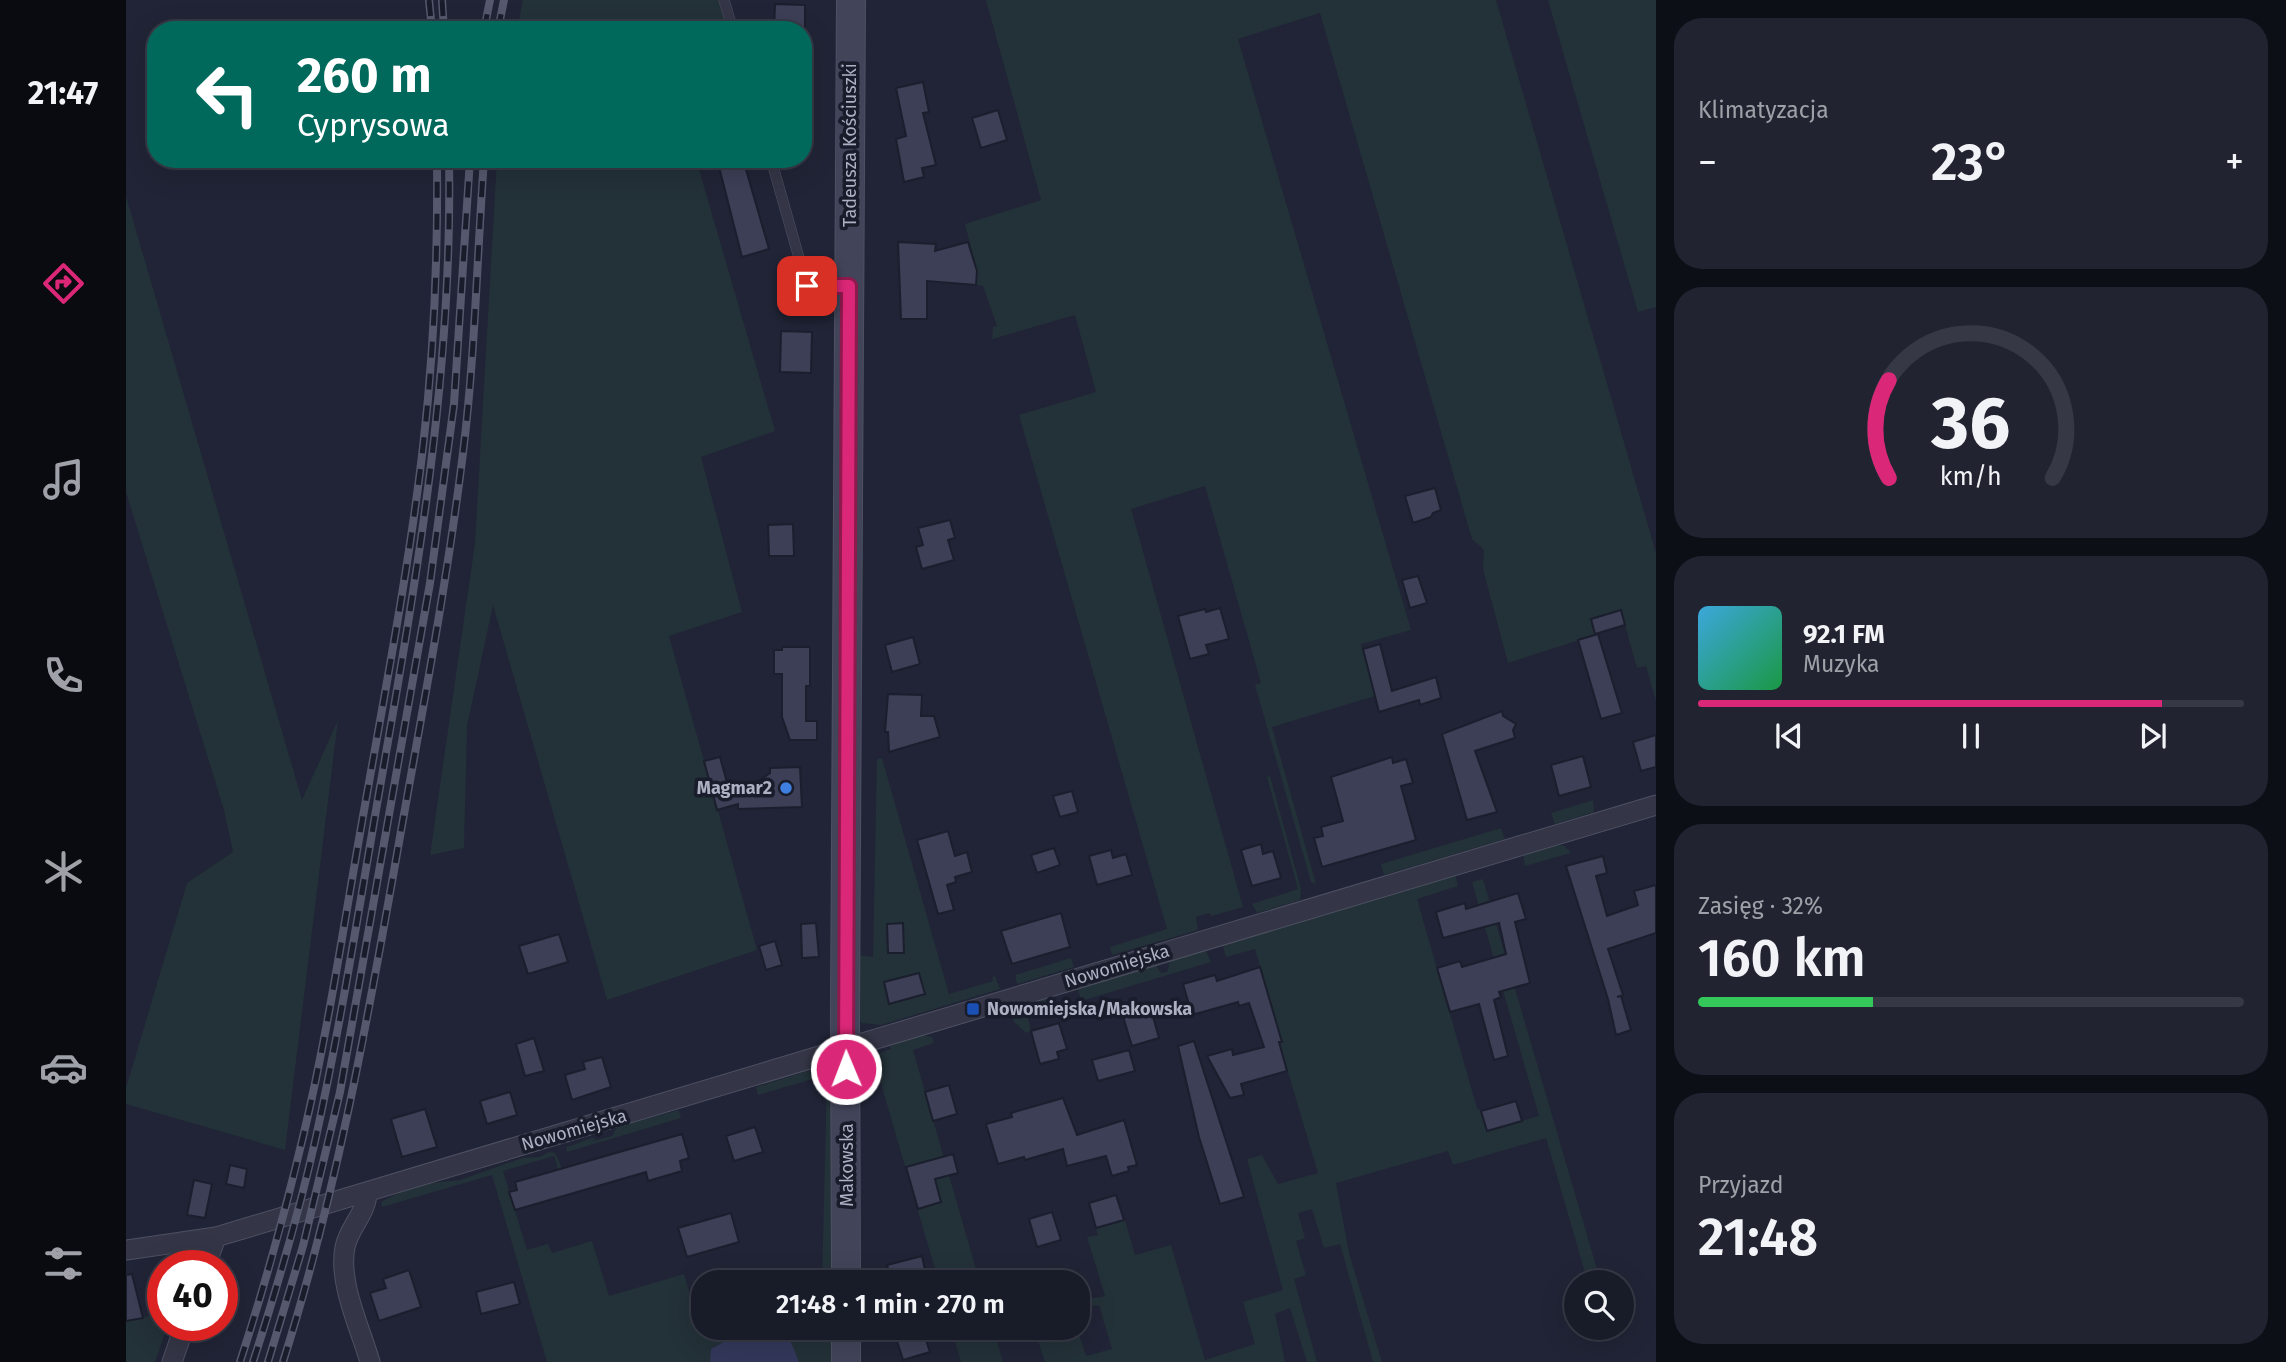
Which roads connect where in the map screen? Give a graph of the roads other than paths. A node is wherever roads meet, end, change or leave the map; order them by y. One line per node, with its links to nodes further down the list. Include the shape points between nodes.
1 (724, 0): 3 (lane)
2 (851, 0): 5 (street, Tadeusza Kościuszki)
3 (730, 21)
4 (774, 168): 5 (lane, via 807,286)
5 (849, 286): 7 (street, Tadeusza Kościuszki)
6 (1656, 804): 7 (street, Nowomiejska)
7 (846, 1047): 8 (street, Nowomiejska); 12 (street, Makowska)
8 (367, 1192): 9 (street, Nowomiejska); 16 (street, via 348,1237 343,1269)
9 (216, 1237): 10 (street, Nowomiejska); 11 (street)
10 (126, 1250)
11 (211, 1250)
12 (846, 1270)
13 (846, 1340): 17 (street)
14 (179, 1341): 15 (street)
15 (172, 1362)
16 (370, 1362)
17 (846, 1362)

